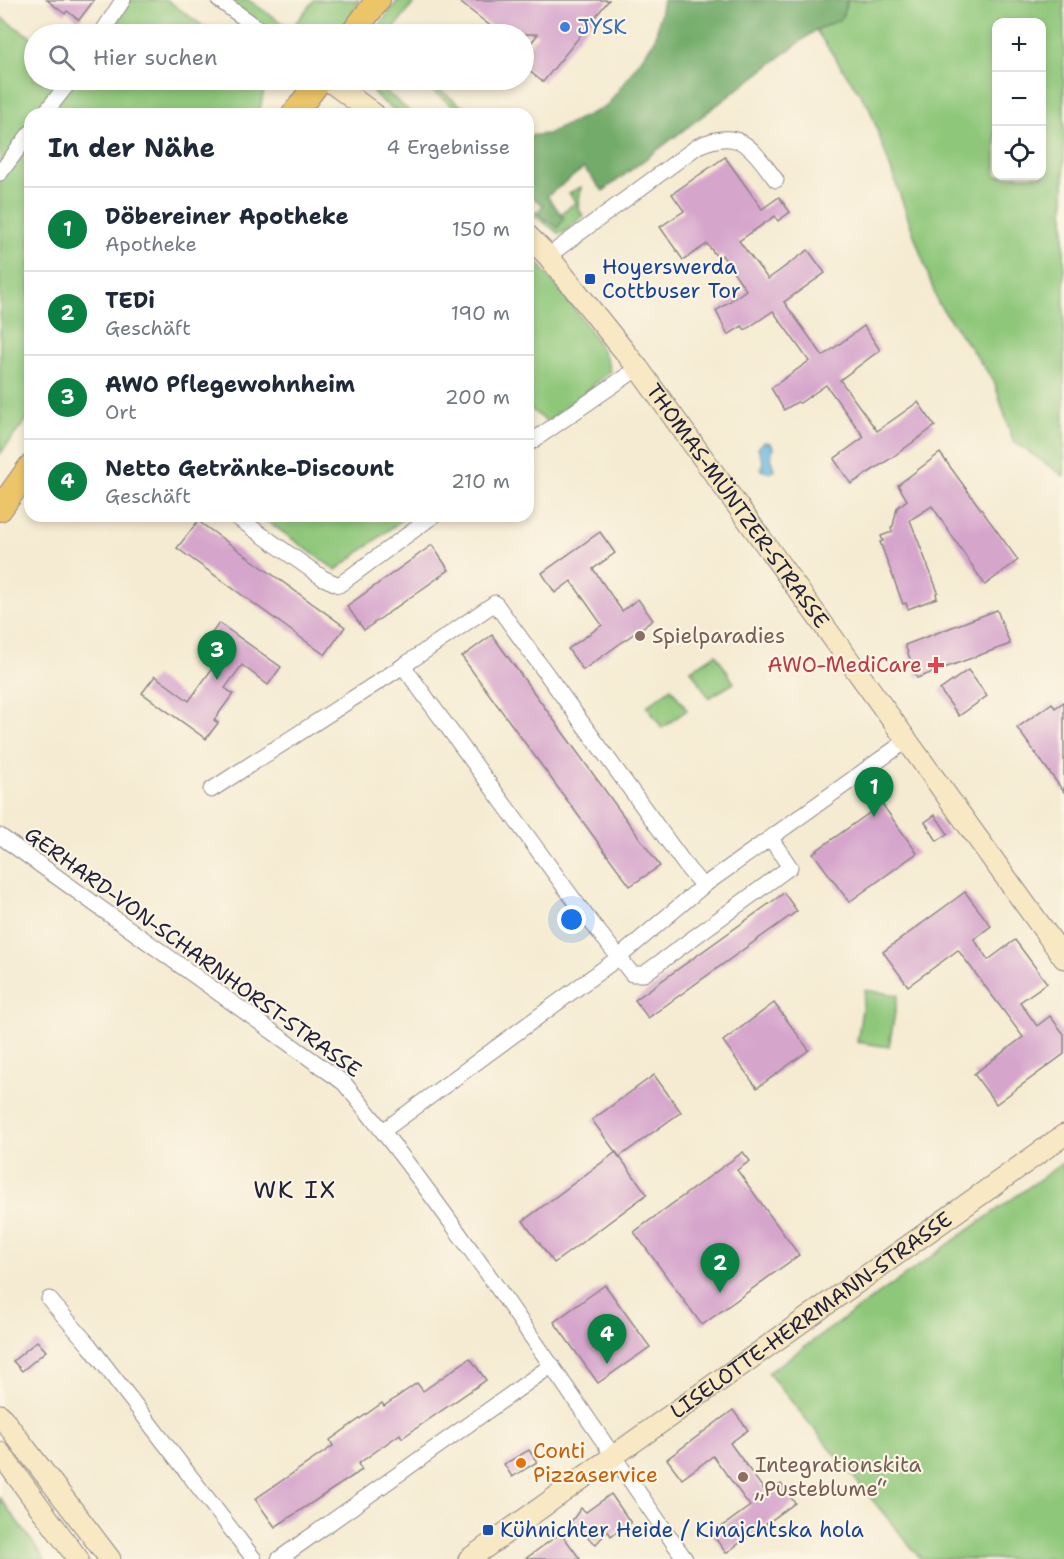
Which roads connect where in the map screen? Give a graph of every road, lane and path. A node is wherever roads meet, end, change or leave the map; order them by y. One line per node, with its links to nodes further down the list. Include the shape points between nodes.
1 (123, 0): 4 (street)
2 (219, 0): 5 (street)
3 (378, 0): 6 (main road)
4 (107, 24)
5 (252, 24)
6 (360, 24)
7 (62, 90): 10 (street)
8 (312, 90): 11 (main road)
9 (342, 90): 12 (street)
10 (49, 108)
11 (299, 108)
12 (366, 108)
13 (24, 141): 14 (street)
14 (0, 173)
15 (776, 180): 17 (street, via 744,141 710,141)
16 (534, 242): 17 (street, THOMAS-MÜNTZER-STRASSE)
17 (548, 256): 18 (street, THOMAS-MÜNTZER-STRASSE)
18 (638, 368): 19 (street); 25 (street, THOMAS-MÜNTZER-STRASSE)
19 (534, 437)
20 (24, 475): 21 (main road)
21 (0, 509)
22 (244, 522): 23 (street, via 339,585)
23 (424, 522)
24 (403, 666): 26 (street); 29 (street, via 495,603); 30 (street)
25 (906, 741): 28 (street); 31 (street, THOMAS-MÜNTZER-STRASSE)
26 (211, 790)
27 (0, 836): 32 (street, GERHARD-VON-SCHARNHORST-STRASSE, via 344,1083)
28 (771, 839): 29 (street); 30 (street, via 790,867 644,974 632,974)
29 (703, 886): 30 (street)
30 (618, 958): 32 (street)
31 (1064, 958)
32 (383, 1131): 35 (street, GERHARD-VON-SCHARNHORST-STRASSE)
33 (1064, 1136): 38 (street, LISELOTTE-HERRMANN-STRASSE)
34 (49, 1299): 41 (street)
35 (552, 1365): 38 (street, GERHARD-VON-SCHARNHORST-STRASSE); 42 (street)
36 (0, 1415): 40 (street)
37 (0, 1454): 39 (street)
38 (612, 1456): 43 (street, LISELOTTE-HERRMANN-STRASSE); 44 (street, GERHARD-VON-SCHARNHORST-STRASSE)
39 (78, 1559)
40 (110, 1559)
41 (254, 1559)
42 (279, 1559)
43 (469, 1559)
44 (685, 1559)

